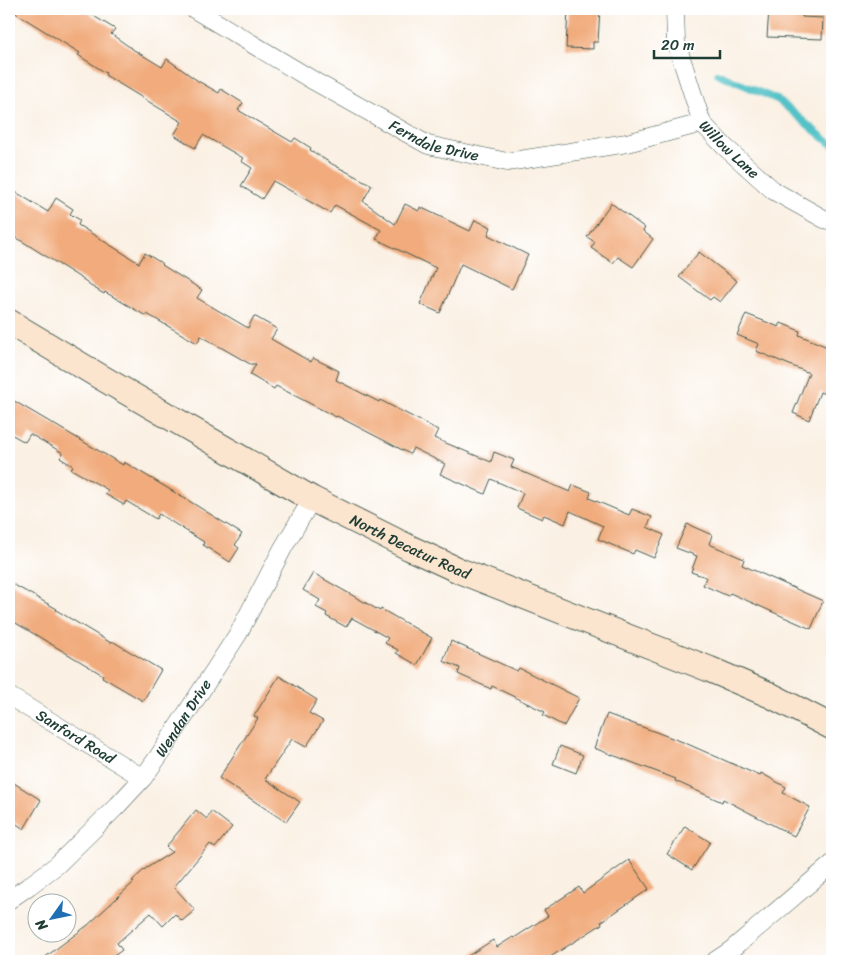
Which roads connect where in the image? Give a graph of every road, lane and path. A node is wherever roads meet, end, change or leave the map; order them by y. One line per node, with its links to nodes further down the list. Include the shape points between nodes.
1 (194, 9): 3 (street, Ferndale Drive, via 428,145 508,162 627,143)
2 (675, 9): 3 (street, Willow Lane, via 676,42)
3 (702, 123): 4 (street, Willow Lane, via 774,191)
4 (832, 221)
5 (9, 322): 6 (main road, North Decatur Road)
6 (312, 499): 8 (main road, North Decatur Road, via 460,571 770,695); 9 (street, Wendan Drive, via 238,634)
7 (9, 696): 9 (street, Sanford Road)
8 (832, 727)
9 (143, 778): 11 (street, Wendan Drive, via 56,865)
10 (832, 864): 12 (street, via 730,952)
11 (9, 900)
12 (715, 961)

